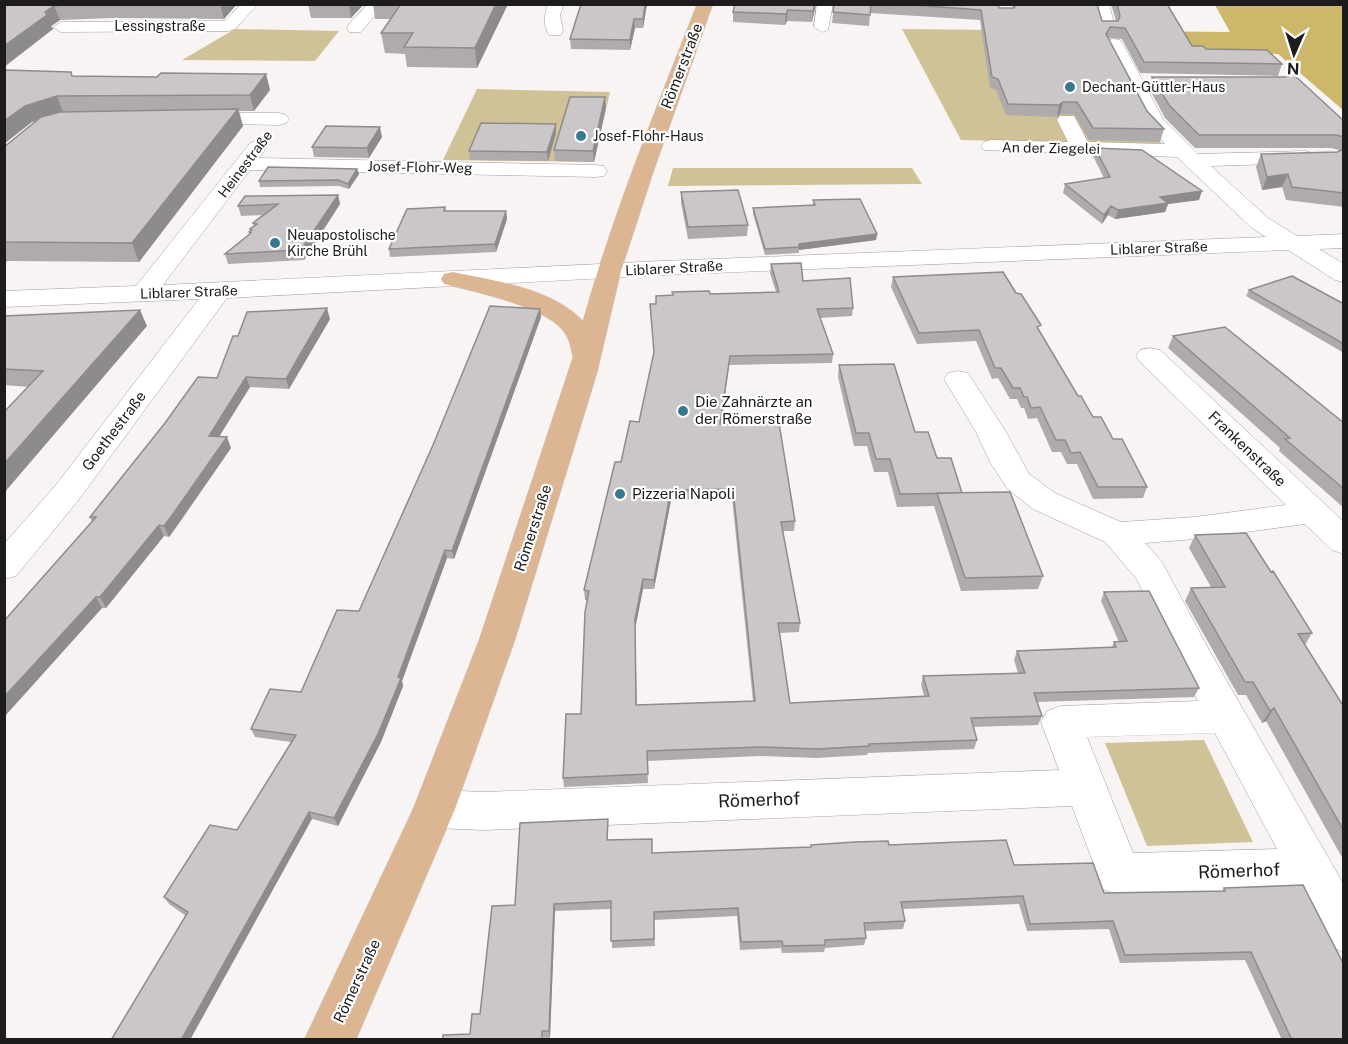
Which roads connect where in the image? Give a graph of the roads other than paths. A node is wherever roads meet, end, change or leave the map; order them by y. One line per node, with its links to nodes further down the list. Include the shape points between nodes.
1 (250, 4): 7 (street, Lessingstraße, via 229,26)
2 (377, 4): 8 (street)
3 (556, 4): 10 (street, via 552,15)
4 (705, 4): 25 (main road, Römerstraße)
5 (825, 4): 9 (street)
6 (1101, 4): 11 (street)
7 (61, 27)
8 (354, 27)
9 (822, 27)
10 (555, 32)
11 (1133, 80): 12 (street); 17 (street, via 1155,122)
12 (1156, 80)
13 (173, 119): 19 (street, Heinestraße, via 279,119)
14 (1067, 120): 16 (street)
15 (991, 146): 16 (street, An der Ziegelei)
16 (1081, 148): 17 (street, An der Ziegelei)
17 (1188, 155): 18 (street, An der Ziegelei); 24 (street, via 1260,223)
18 (1320, 157)
19 (244, 164): 20 (street, Josef-Flohr-Weg); 21 (street, Heinestraße)
20 (596, 171)
21 (221, 196): 22 (street); 29 (street, Heinestraße)
22 (244, 196)
23 (1344, 241): 24 (street, Liblarer Straße)
24 (1288, 242): 25 (street, Liblarer Straße); 26 (street)
25 (609, 271): 27 (street, Liblarer Straße); 32 (main road, Römerstraße)
26 (1344, 275)
27 (453, 279): 28 (street, Liblarer Straße); 32 (main road, via 548,308 577,330)
28 (219, 291): 29 (street, Liblarer Straße); 37 (street, Goethestraße, via 66,494)
29 (144, 293): 30 (street, Liblarer Straße)
30 (4, 299)
31 (1150, 356): 34 (street, Frankenstraße)
32 (587, 357): 40 (main road, Römerstraße, via 497,640)
33 (958, 379): 35 (street, Römerhof, via 1018,481 1044,501)
34 (1312, 512): 35 (street, Römerhof); 36 (street, Frankenstraße)
35 (1117, 534): 38 (street, Römerhof, via 1150,571)
36 (1344, 542)
37 (4, 567)
38 (1227, 716): 39 (street, Römerhof, via 1061,722); 41 (street, Römerhof)
39 (1084, 787): 40 (street, Römerhof, via 485,811); 41 (street, Römerhof, via 1119,874)
40 (434, 809): 43 (main road, Römerstraße)
41 (1310, 869): 42 (street, Römerhof)
42 (1344, 930)
43 (329, 1040)

